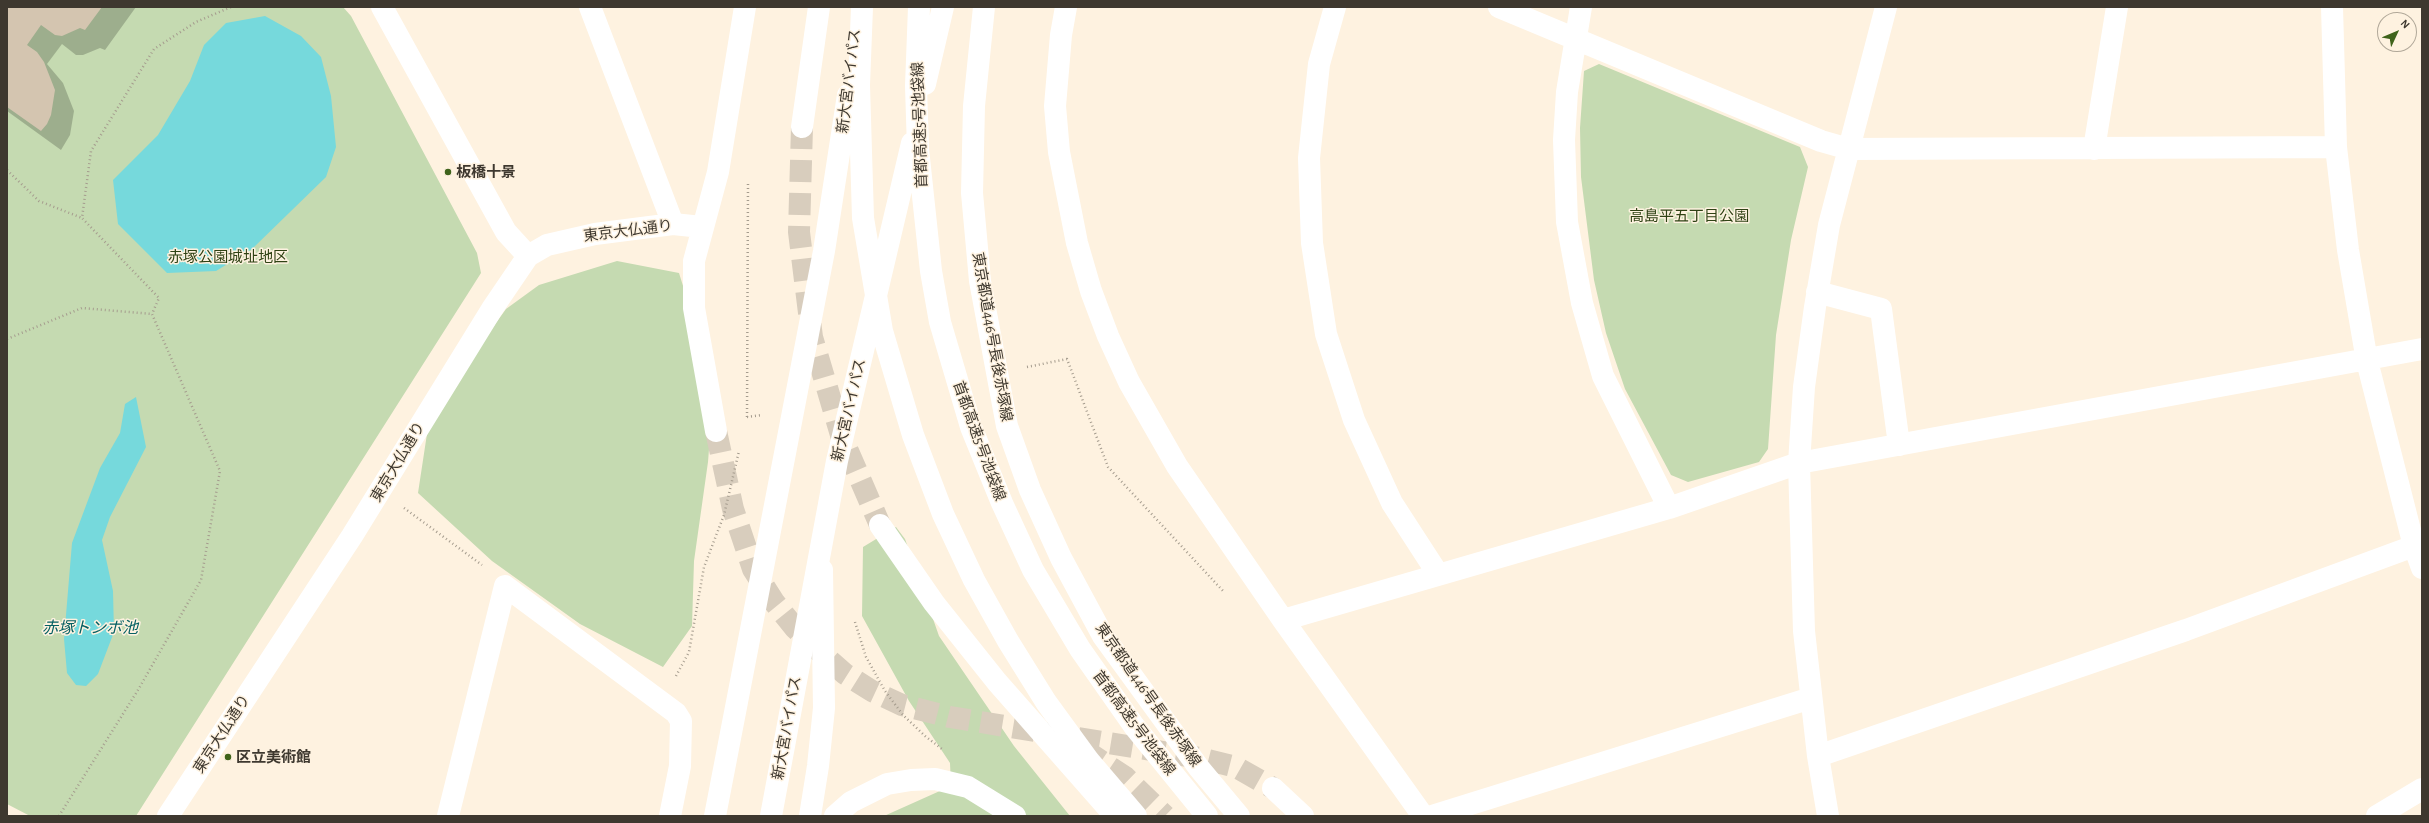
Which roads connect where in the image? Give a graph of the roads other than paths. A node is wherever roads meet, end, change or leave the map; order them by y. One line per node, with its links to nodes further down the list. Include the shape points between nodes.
1 (382, 7): 24 (main road, via 506,232)
2 (590, 7): 22 (main road)
3 (745, 7): 23 (main road, via 718,172)
4 (819, 7): 18 (main road)
5 (858, 7): 45 (main road, 新大宮バイパス, via 844,122 824,251)
6 (862, 7): 51 (main road, via 859,85 863,218 882,331 913,435 943,514 974,580 1008,641 1046,702 1089,761)
7 (919, 7): 52 (main road, 首都高速5号池袋線, via 916,86 918,149 931,271 940,322 971,427 1002,503 1034,570 1080,649 1134,726)
8 (943, 7): 33 (main road, 新大宮バイパス, via 837,460)
9 (984, 7): 53 (main road, 東京都道446号長後赤塚線, via 974,106 972,193 980,281 1007,426 1030,490 1058,551 1104,636 1199,768)
10 (1066, 7): 37 (main road, via 1055,106 1059,152 1068,206 1091,291 1129,382 1151,423 1177,466)
11 (1335, 7): 36 (main road, via 1319,64 1309,158 1312,243 1326,334 1354,420 1392,503)
12 (1499, 7): 17 (main road)
13 (1581, 7): 17 (main road)
14 (1886, 7): 20 (main road)
15 (2117, 7): 21 (main road)
16 (2332, 7): 19 (main road)
17 (1575, 40): 20 (main road, via 1821,141); 31 (main road, via 1567,92 1564,140 1567,222 1582,303 1603,376)
18 (802, 127)
19 (2336, 147): 21 (main road); 27 (main road, via 2348,250)
20 (1849, 149): 21 (main road); 25 (main road)
21 (2094, 149)
22 (673, 224): 23 (main road, 東京大仏通り); 24 (main road, 東京大仏通り, via 564,240 547,245)
23 (702, 227): 28 (main road, via 694,261 694,308)
24 (528, 256): 42 (main road, 東京大仏通り, via 492,308 352,536)
25 (1817, 292): 29 (main road, via 1880,309); 30 (main road, via 1804,387)
26 (2422, 349): 27 (main road)
27 (2367, 361): 29 (main road); 34 (main road)
28 (716, 431)
29 (1899, 445): 30 (main road)
30 (1800, 463): 31 (main road); 38 (main road, via 1804,632)
31 (1669, 508): 36 (main road)
32 (880, 525): 50 (main road, via 934,603 997,682)
33 (821, 544): 46 (main road, 新大宮バイパス); 47 (main road, via 824,708)
34 (2414, 546): 35 (main road); 39 (main road, via 2186,630)
35 (2422, 568)
36 (1438, 574): 37 (main road)
37 (1283, 620): 55 (main road)
38 (1810, 698): 39 (main road); 56 (main road)
39 (1818, 756): 57 (main road)
40 (1273, 788): 54 (main road)
41 (2422, 789): 58 (main road)
42 (168, 816)
43 (448, 816): 44 (main road, via 505,586 676,713 681,721 680,766)
44 (670, 816)
45 (715, 816)
46 (771, 816)
47 (810, 816)
48 (835, 816): 49 (main road, via 851,802 887,784 935,779 968,787)
49 (1015, 816)
50 (1115, 816)
51 (1136, 816)
52 (1207, 816)
53 (1239, 816)
54 (1303, 816)
55 (1423, 816)
56 (1432, 816)
57 (1828, 816)
58 (2377, 816)

